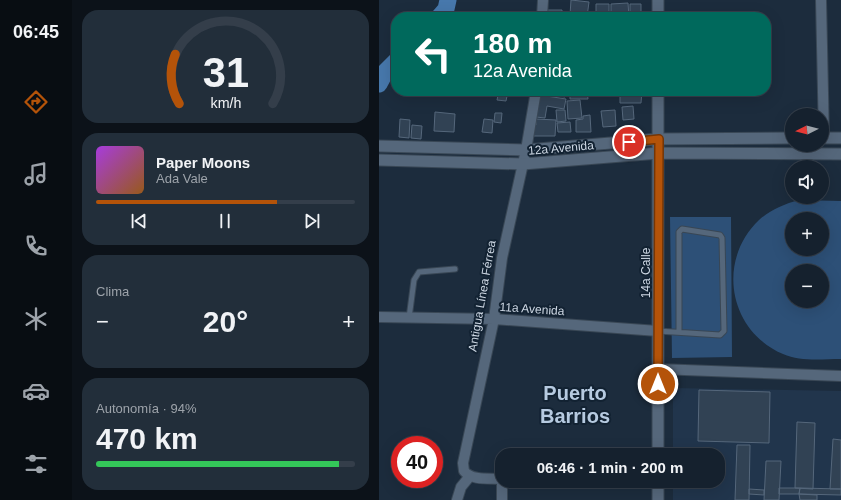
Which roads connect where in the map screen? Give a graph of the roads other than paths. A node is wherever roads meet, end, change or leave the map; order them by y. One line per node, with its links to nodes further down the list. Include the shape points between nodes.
1 (543, 0): 4 (street)
2 (658, 0): 5 (main road)
3 (821, 0): 8 (street)
4 (542, 12)
5 (658, 12)
6 (535, 96): 14 (street, Antigua Línea Férrea)
7 (658, 96): 12 (main road, 14a Calle)
8 (823, 108)
9 (785, 138): 12 (main road, 12a Avenida)
10 (829, 138): 11 (main road)
11 (841, 138)
12 (659, 139): 14 (main road, 12a Avenida); 15 (main road, 14a Calle)
13 (380, 146): 14 (main road, 12a Avenida)
14 (526, 150): 18 (street, Antigua Línea Férrea)
15 (659, 153): 16 (main road, 12a Avenida); 18 (main road, 12a Avenida); 23 (main road, 14a Calle)
16 (841, 154)
17 (381, 160): 18 (main road, 12a Avenida)
18 (523, 164): 22 (street, Antigua Línea Férrea, via 502,258)
19 (455, 269): 21 (lane, via 419,272 414,280)
20 (379, 317): 21 (street, 11a Avenida)
21 (409, 318): 22 (street, 11a Avenida)
22 (494, 319): 23 (street, 11a Avenida); 28 (street, Antigua Línea Férrea, via 464,459 464,471)
23 (659, 331): 24 (lane); 25 (main road, 14a Calle)
24 (679, 332): 24 (lane, via 679,232 682,230 720,235 724,331 720,335)
25 (658, 369): 26 (street); 27 (main road, 14a Calle)
26 (841, 376)
27 (658, 448)
28 (470, 476): 29 (street); 32 (street, via 461,487)
29 (495, 479)
30 (502, 488): 33 (street)
31 (658, 488): 34 (main road)
32 (457, 500)
33 (502, 500)
34 (658, 500)

